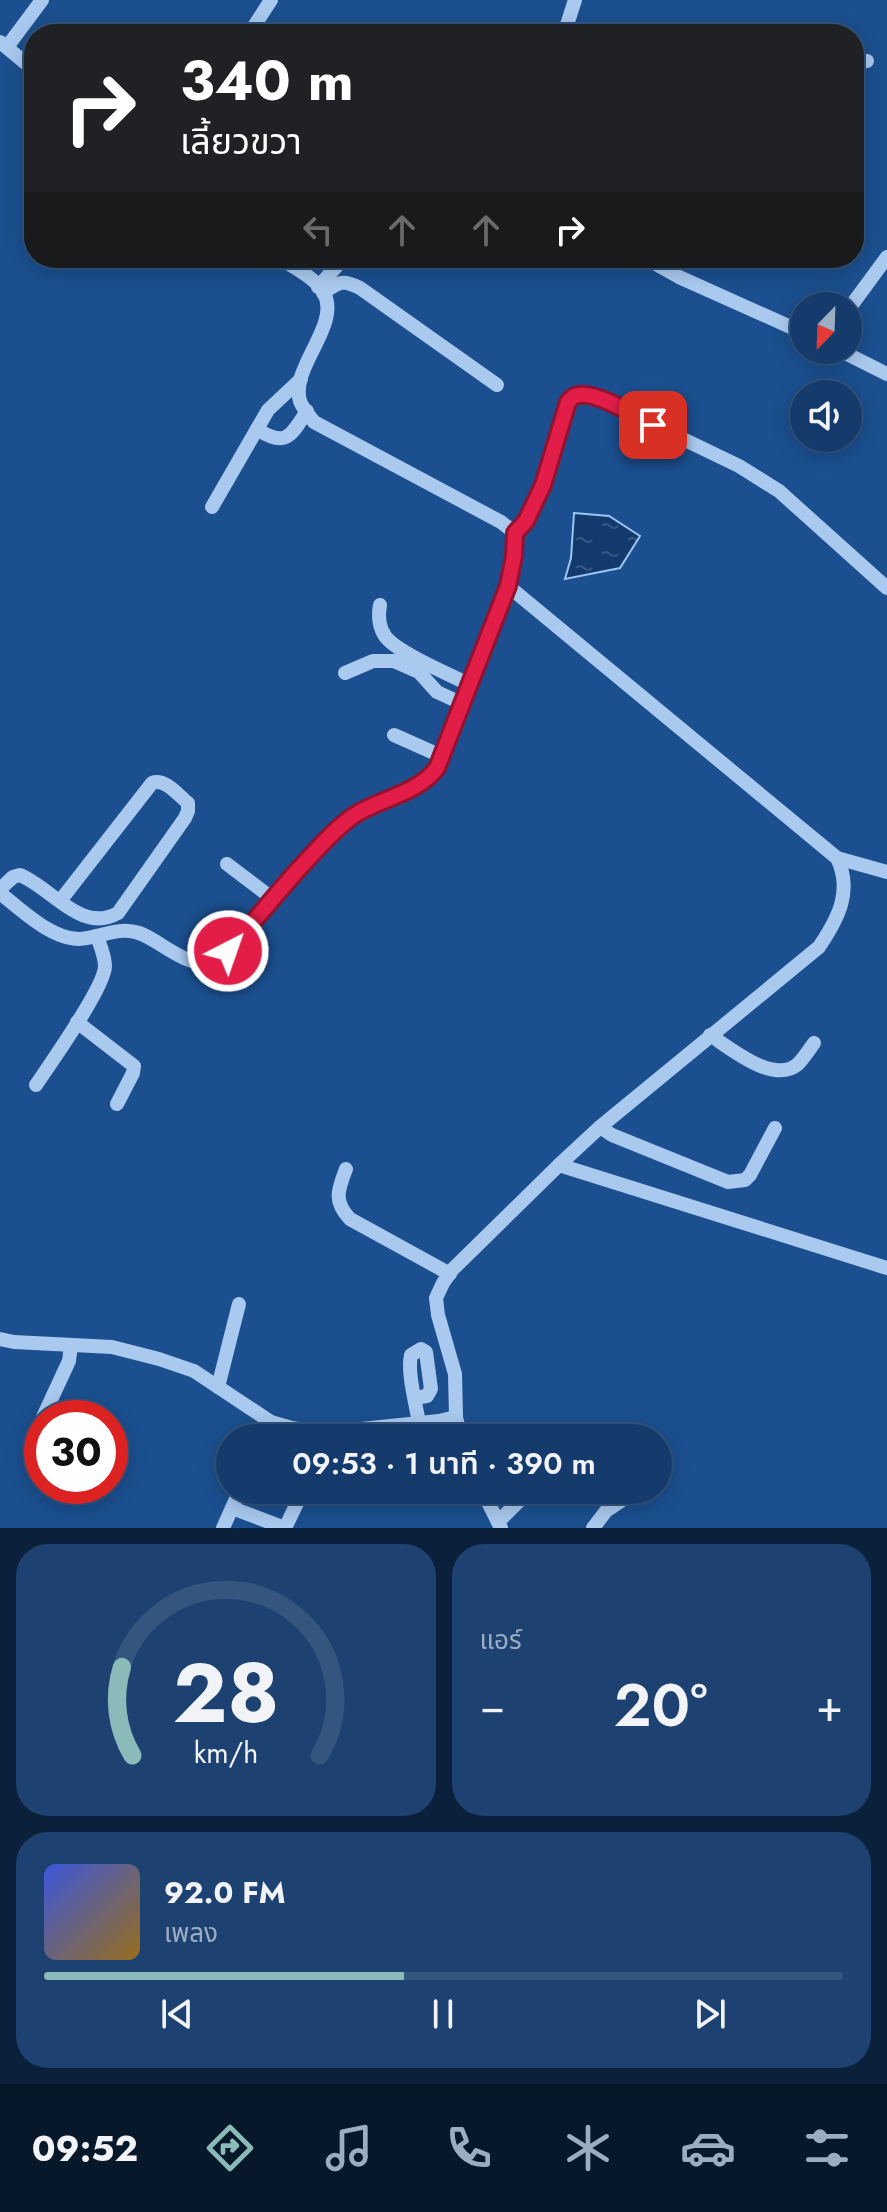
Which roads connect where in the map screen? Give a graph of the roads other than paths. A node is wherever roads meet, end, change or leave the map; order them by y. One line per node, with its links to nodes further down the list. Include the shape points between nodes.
1 (42, 0): 6 (street)
2 (271, 0): 4 (street)
3 (575, 0): 5 (street)
4 (255, 24)
5 (567, 24)
6 (3, 44): 7 (street)
7 (24, 62)
8 (887, 257): 13 (street)
9 (293, 268): 12 (street)
10 (337, 268): 12 (street)
11 (663, 268): 14 (street)
12 (321, 290): 17 (street, via 326,319); 18 (street, via 347,281)
13 (861, 292)
14 (790, 327)
15 (862, 362): 16 (street)
16 (887, 374)
17 (301, 379): 19 (street, via 300,401); 20 (street, via 268,410)
18 (497, 385)
19 (307, 411): 20 (street, via 286,438 271,438); 22 (street, via 314,422)
20 (257, 429): 21 (street)
21 (212, 507)
22 (515, 533): 23 (street); 24 (street, via 543,485 568,402 574,396 596,397 779,491)
23 (508, 586): 27 (street); 31 (street)
24 (887, 588)
25 (380, 605): 27 (street, via 378,617 386,639)
26 (345, 673): 28 (street, via 373,661 394,661)
27 (468, 684): 28 (street)
28 (461, 703): 30 (street)
29 (394, 735): 30 (street)
30 (441, 756): 35 (street, via 428,779 353,816)
31 (837, 858): 33 (street); 39 (street, via 844,873 843,894 838,915 819,947)
32 (227, 864): 35 (street)
33 (887, 872)
34 (0, 891): 36 (street, via 20,875); 37 (street, via 56,932 76,939)
35 (273, 899): 37 (street, via 228,951 210,962 176,954 128,930)
36 (60, 901): 36 (street, via 152,783 163,782 188,803 185,818 118,913 93,919)
37 (97, 936): 38 (street, via 103,977)
38 (77, 1022): 41 (street); 42 (street, via 134,1066)
39 (710, 1035): 40 (street, via 771,1070 792,1068); 43 (street)
40 (814, 1043)
41 (36, 1085)
42 (117, 1104)
43 (600, 1127): 44 (street, via 728,1182 750,1175); 45 (street)
44 (775, 1128)
45 (559, 1165): 47 (street); 48 (street)
46 (346, 1169): 48 (street, via 338,1192 342,1211)
47 (887, 1268)
48 (450, 1274): 55 (street, via 436,1298 455,1374)
49 (239, 1304): 52 (street)
50 (0, 1339): 51 (street)
51 (71, 1345): 52 (street, via 112,1347 159,1359 194,1371); 54 (street)
52 (218, 1387): 56 (street)
53 (415, 1398): 57 (street)
54 (51, 1400)
55 (456, 1417): 57 (street); 58 (street)
56 (271, 1422): 57 (street, via 322,1433)
57 (419, 1423)
58 (458, 1424)
59 (234, 1504): 64 (street)
60 (297, 1504): 67 (street)
61 (489, 1504): 65 (street)
62 (518, 1504): 65 (street)
63 (616, 1504): 68 (street)
64 (232, 1508): 66 (street); 67 (street)
65 (499, 1525)
66 (223, 1528)
67 (285, 1528)
68 (593, 1528)

